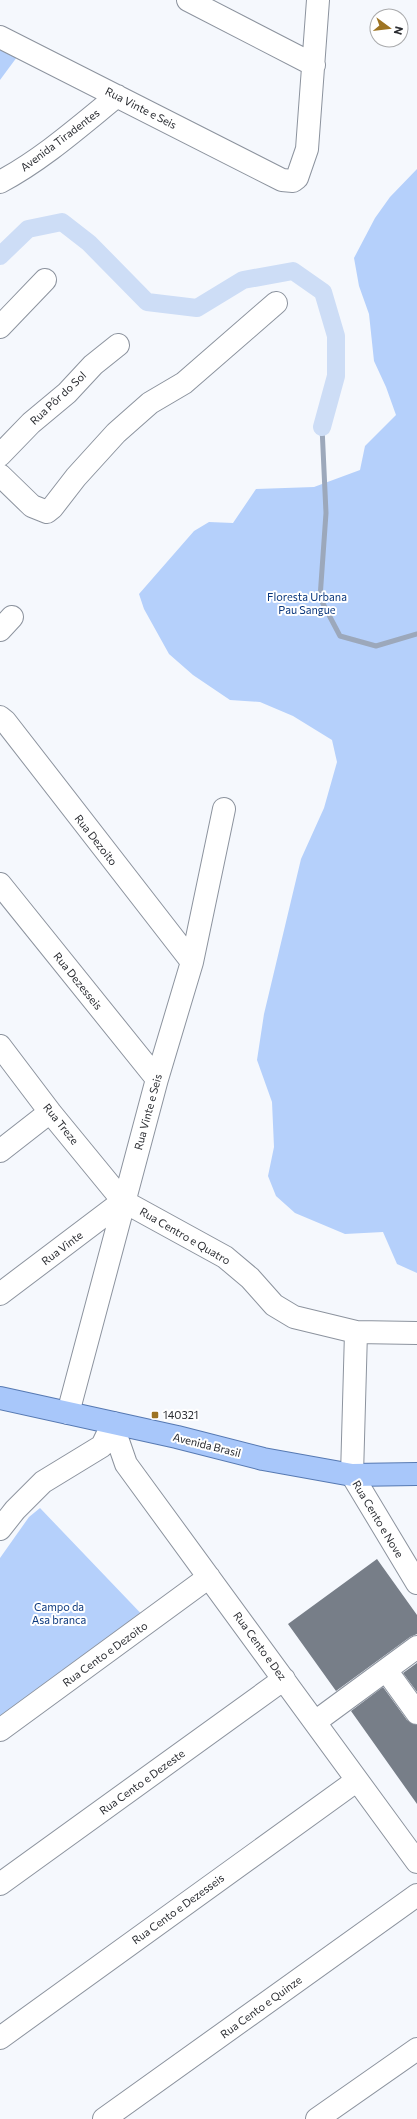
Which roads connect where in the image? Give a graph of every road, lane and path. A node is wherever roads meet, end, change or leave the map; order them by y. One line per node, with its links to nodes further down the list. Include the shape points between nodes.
1 (188, 0): 4 (street)
2 (318, 0): 4 (street)
3 (0, 37): 5 (street, Rua Vinte e Seis)
4 (314, 65): 5 (street, Rua Vinte e Seis, via 307,149 297,178 293,181 282,180)
5 (117, 96): 6 (street, Avenida Tiradentes, via 57,145)
6 (0, 182)
7 (45, 280): 9 (street)
8 (276, 303): 12 (street, via 184,383 150,403 116,433 47,512 32,506)
9 (0, 327)
10 (118, 345): 11 (street, Rua Pôr do Sol, via 87,370 67,393)
11 (0, 455)
12 (0, 475)
13 (0, 717): 16 (street, Rua Dezoito)
14 (224, 809): 16 (street, Rua Vinte e Seis)
15 (0, 884): 18 (street, Rua Dezesseis)
16 (192, 962): 18 (street, Rua Vinte e Seis)
17 (0, 1046): 19 (street, Rua Treze)
18 (157, 1078): 21 (street, Rua Vinte e Seis)
19 (50, 1112): 20 (street); 21 (street, Rua Treze)
20 (0, 1151)
21 (123, 1201): 22 (street, Rua Vinte); 23 (street, Rua Centro e Quatro, via 225,1257 250,1278 274,1305 294,1317); 26 (street, Rua Vinte e Seis)
22 (0, 1294)
23 (356, 1332): 24 (street, Rua Centro e Quatro); 29 (street)
24 (417, 1333)
25 (0, 1398): 26 (main road, Avenida Brasil)
26 (68, 1413): 27 (main road, Avenida Brasil)
27 (116, 1424): 29 (main road, Avenida Brasil, via 263,1459); 30 (street, via 102,1446 43,1482); 31 (street, Rua Cento e Dez, via 117,1438 126,1464)
28 (417, 1474): 29 (main road, Avenida Brasil)
29 (352, 1475): 32 (street, Rua Cento e Nove)
30 (0, 1529)
31 (209, 1577): 35 (street, Rua Cento e Dez); 38 (street, Rua Cento e Dezoito)
32 (417, 1582)
33 (417, 1647): 34 (street)
34 (386, 1670): 36 (street); 37 (street)
35 (284, 1679): 37 (street, Rua Cento e Dez); 41 (street, Rua Cento e Dezeste)
36 (417, 1713)
37 (315, 1722): 39 (street, Rua Cento e Dez)
38 (0, 1730)
39 (356, 1781): 40 (street, Rua Cento e Dez); 43 (street, Rua Cento e Dezesseis)
40 (417, 1862)
41 (0, 1884)
42 (417, 1895): 45 (street, Rua Cento e Quinze)
43 (0, 2038)
44 (417, 2049): 46 (street)
45 (104, 2119)
46 (318, 2119)

